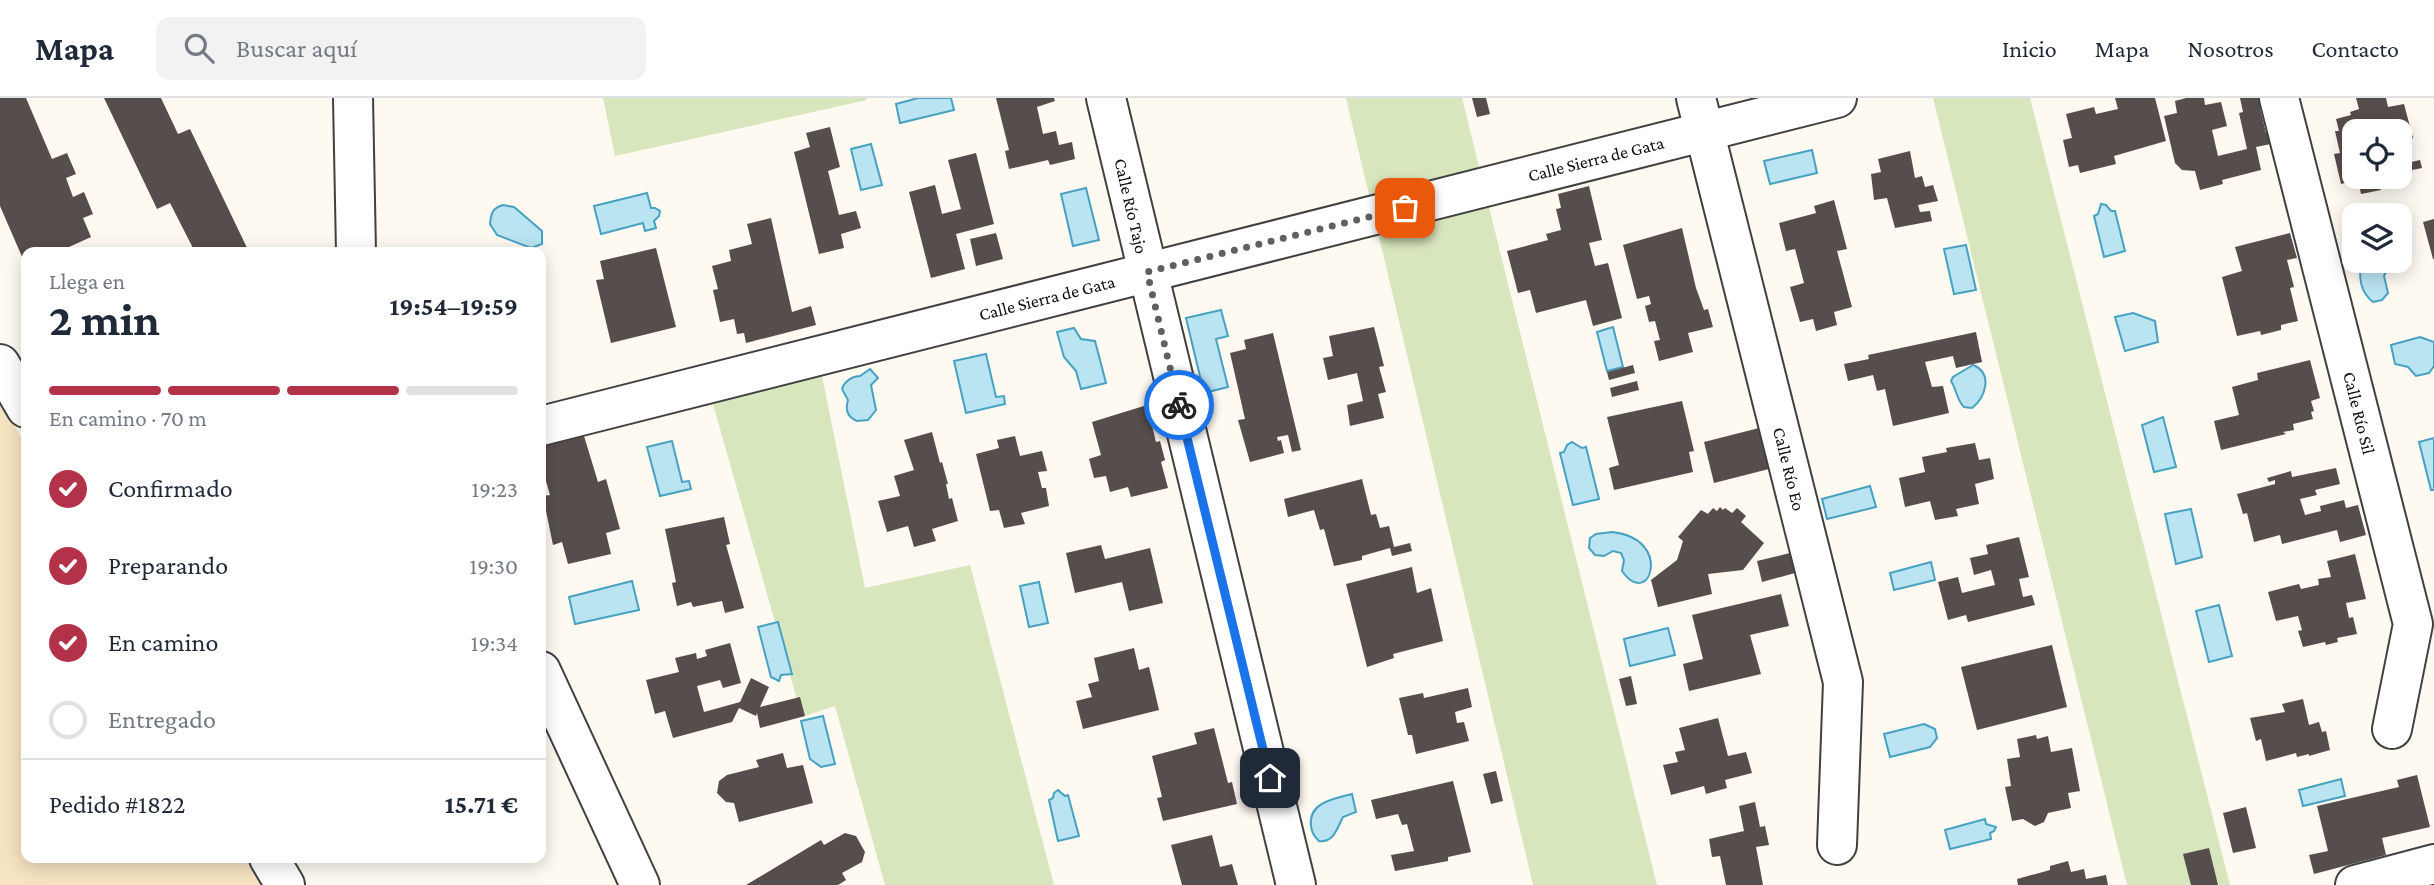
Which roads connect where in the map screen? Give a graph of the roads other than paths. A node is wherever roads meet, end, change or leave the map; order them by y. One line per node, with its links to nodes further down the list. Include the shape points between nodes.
1 (353, 98): 6 (street)
2 (1106, 98): 7 (street, Calle Río Tajo)
3 (1838, 98): 5 (street, Calle Sierra de Gata)
4 (2279, 98): 12 (street, Calle Río Sil, via 2413,624)
5 (1700, 115): 7 (street, Calle Sierra de Gata); 13 (street, Calle Río Eo, via 1843,682)
6 (356, 247)
7 (1147, 272): 10 (street, Calle Sierra de Gata); 18 (street, Calle Río Tajo)
8 (0, 364): 9 (street)
9 (21, 400)
10 (546, 425)
11 (546, 682): 17 (street)
12 (2392, 729)
13 (1837, 845)
14 (272, 863): 16 (street)
15 (2434, 864): 19 (street)
16 (285, 885)
17 (640, 885)
18 (1296, 885)
19 (2355, 885)

